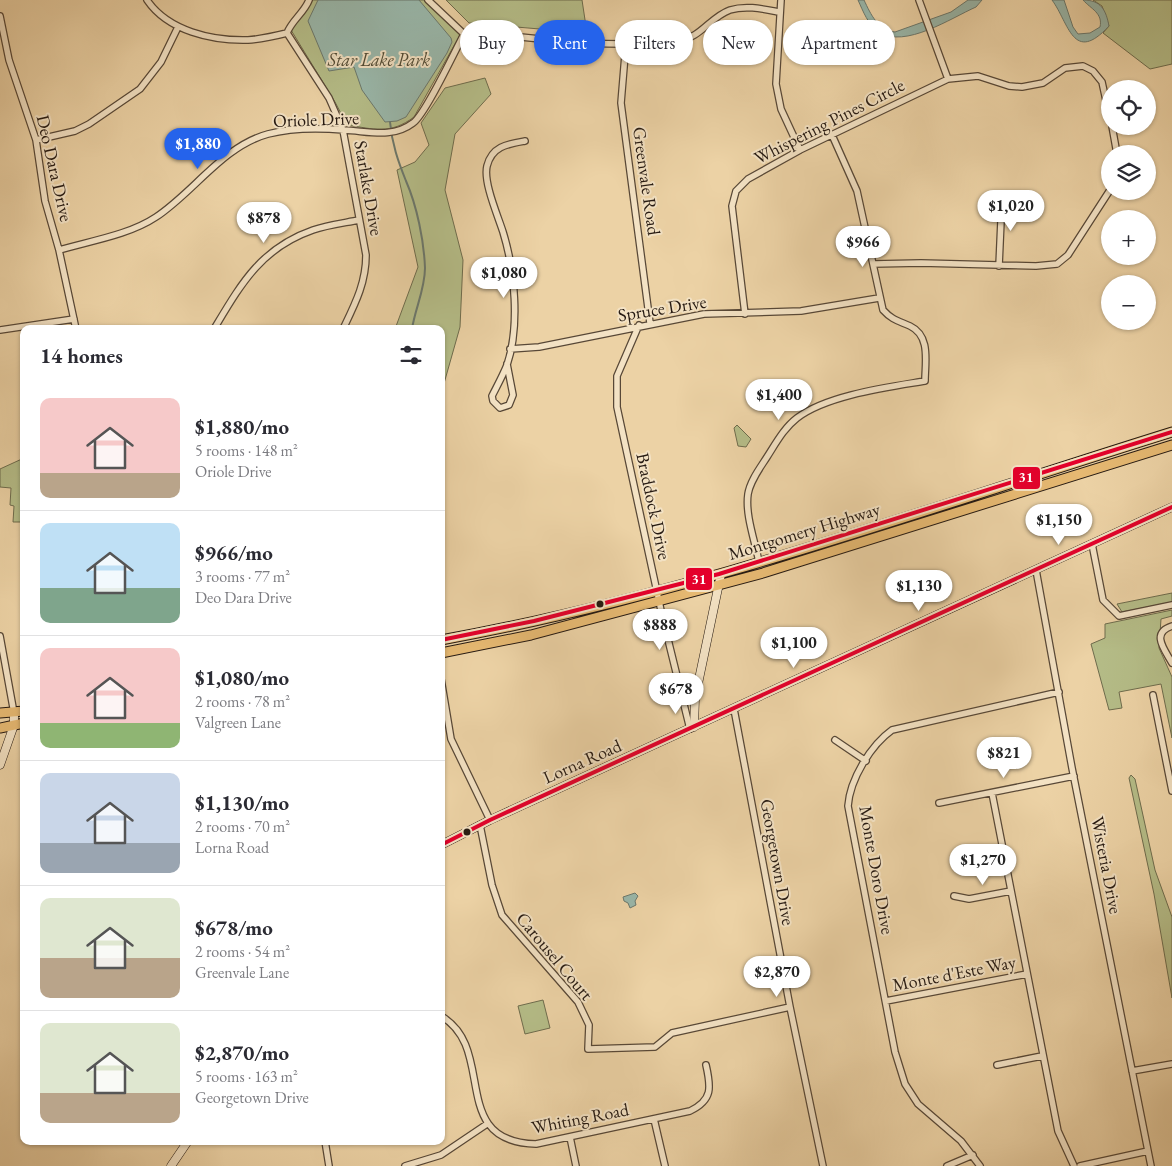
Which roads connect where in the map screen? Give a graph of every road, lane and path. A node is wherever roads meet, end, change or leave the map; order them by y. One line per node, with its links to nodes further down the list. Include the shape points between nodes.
1 (147, 0): 8 (street, via 159,16)
2 (309, 0): 10 (street)
3 (428, 0): 9 (street)
4 (781, 0): 6 (street)
5 (919, 0): 16 (street)
6 (779, 12): 12 (street, via 741,8 726,12); 22 (street, via 776,84 781,110)
7 (0, 16): 20 (street, Deo Dara Drive, via 9,60)
8 (178, 27): 10 (street, via 226,40 250,40); 20 (street, via 154,74 140,89 88,124)
9 (460, 30)
10 (287, 33): 18 (street, Starlake Drive, via 329,98)
11 (524, 37): 14 (street)
12 (693, 37)
13 (460, 41): 18 (street, Oriole Drive, via 416,122 401,131 382,134)
14 (615, 43)
15 (624, 65): 32 (street, Greenvale Road, via 621,103)
16 (948, 79): 17 (street, Whispering Pines Circle, via 978,76 1022,87 1043,83 1066,68 1083,66); 19 (street, Whispering Pines Circle)
17 (1101, 81)
18 (343, 130): 25 (street, Starlake Drive); 26 (street, Oriole Drive, via 286,131 245,143 154,219)
19 (832, 135): 22 (street, Whispering Pines Circle); 27 (street, via 857,191)
20 (36, 140): 26 (street, Deo Dara Drive, via 45,201)
21 (526, 141): 40 (street, via 503,144 493,153 487,166 487,182 514,278 515,305)
22 (800, 150): 30 (street, Whispering Pines Circle, via 748,179 734,196 732,206)
23 (1002, 198): 28 (street)
24 (1104, 200): 28 (street, via 1068,255 1056,264)
25 (359, 220): 35 (street, via 314,229 283,242 254,268); 36 (street, Starlake Drive, via 366,272)
26 (59, 250): 31 (street, Deo Dara Drive)
27 (873, 264): 28 (street); 29 (street)
28 (999, 266)
29 (878, 298): 30 (street, Spruce Drive, via 801,311); 46 (street, via 891,319 917,330 923,337 925,381 886,386 826,404 800,416 784,431 748,492)
30 (745, 314): 32 (street, Spruce Drive, via 704,314)
31 (74, 319): 33 (street); 34 (street, Deo Dara Drive)
32 (650, 323): 37 (street, Spruce Drive)
33 (34, 325)
34 (75, 325)
35 (217, 325)
36 (346, 325)
37 (639, 325): 40 (street, Spruce Drive, via 539,347); 50 (street, Braddock Drive, via 618,376 617,407)
38 (20, 327): 39 (street)
39 (0, 330)
40 (510, 349): 41 (street)
41 (507, 364): 41 (street, via 492,396 500,408 509,405 513,395)
42 (1172, 432): 46 (main road, Montgomery Highway)
43 (1172, 445): 49 (main road, Montgomery Highway)
44 (1172, 507): 45 (street, Lorna Road)
45 (1092, 544): 47 (street, Lorna Road); 52 (street, via 1103,600 1119,616)
46 (760, 562): 48 (main road, Montgomery Highway)
47 (1036, 570): 58 (street, Wisteria Drive); 61 (street, Lorna Road)
48 (721, 574): 49 (street); 50 (main road, Montgomery Highway)
49 (718, 586): 51 (main road, Montgomery Highway); 67 (street)
50 (657, 591): 51 (street, Braddock Drive); 55 (main road, Montgomery Highway, via 577,613)
51 (660, 602): 56 (main road, Montgomery Highway, via 530,636); 67 (street, Braddock Drive)
52 (1172, 605)
53 (1172, 626): 57 (street, via 1160,634 1160,641)
54 (0, 636): 64 (street)
55 (445, 639)
56 (445, 652)
57 (1172, 664)
58 (1059, 692): 69 (street, Monte Doro Drive, via 899,727 885,736); 71 (street, Wisteria Drive)
59 (1153, 695): 72 (street)
60 (445, 701): 75 (street, via 452,739)
61 (734, 709): 67 (street, Lorna Road); 82 (street, Georgetown Drive)
62 (20, 712): 64 (main road)
63 (0, 713): 64 (main road)
64 (14, 713): 65 (street)
65 (19, 724): 66 (main road); 70 (street)
66 (0, 728)
67 (692, 728): 75 (street, Lorna Road)
68 (835, 740): 69 (street)
69 (866, 761): 81 (street, Monte Doro Drive, via 853,783 848,806)
70 (0, 765)
71 (1074, 776): 73 (street); 88 (street, Wisteria Drive)
72 (1172, 791)
73 (992, 793): 74 (street); 78 (street)
74 (939, 803)
75 (490, 820): 76 (street, Lorna Road)
76 (480, 825): 77 (street, Lorna Road); 82 (street, Carousel Court, via 492,885 502,915 578,1002 589,1025 588,1049 655,1047 672,1033)
77 (445, 843)
78 (1011, 891): 79 (street, via 968,899); 80 (street)
79 (954, 896)
80 (1027, 974): 81 (street, Monte d'Este Way); 84 (street)
81 (886, 1001): 95 (street, Monte Doro Drive, via 904,1084 918,1104 944,1124)
82 (790, 1007): 101 (street, Georgetown Drive)
83 (445, 1018): 90 (street, via 461,1031 467,1044 478,1102)
84 (1042, 1056): 87 (street); 104 (street, via 1058,1130)
85 (1172, 1064): 88 (street)
86 (706, 1065): 89 (street, Whiting Road, via 710,1092 702,1105)
87 (997, 1065)
88 (1132, 1071): 94 (street, Wisteria Drive)
89 (654, 1119): 91 (street, Whiting Road); 100 (street)
90 (487, 1124): 91 (street, Whiting Road, via 502,1136 524,1144); 98 (street, via 441,1155)
91 (570, 1137): 99 (street)
92 (185, 1145): 96 (street)
93 (325, 1145): 97 (street)
94 (1148, 1151): 105 (street); 106 (street, Wisteria Drive)
95 (973, 1155): 102 (street); 103 (street, Monte Doro Drive)
96 (171, 1166)
97 (329, 1166)
98 (405, 1166)
99 (576, 1166)
100 (665, 1166)
101 (823, 1166)
102 (947, 1166)
103 (980, 1166)
104 (1074, 1166)
105 (1080, 1166)
106 (1151, 1166)

